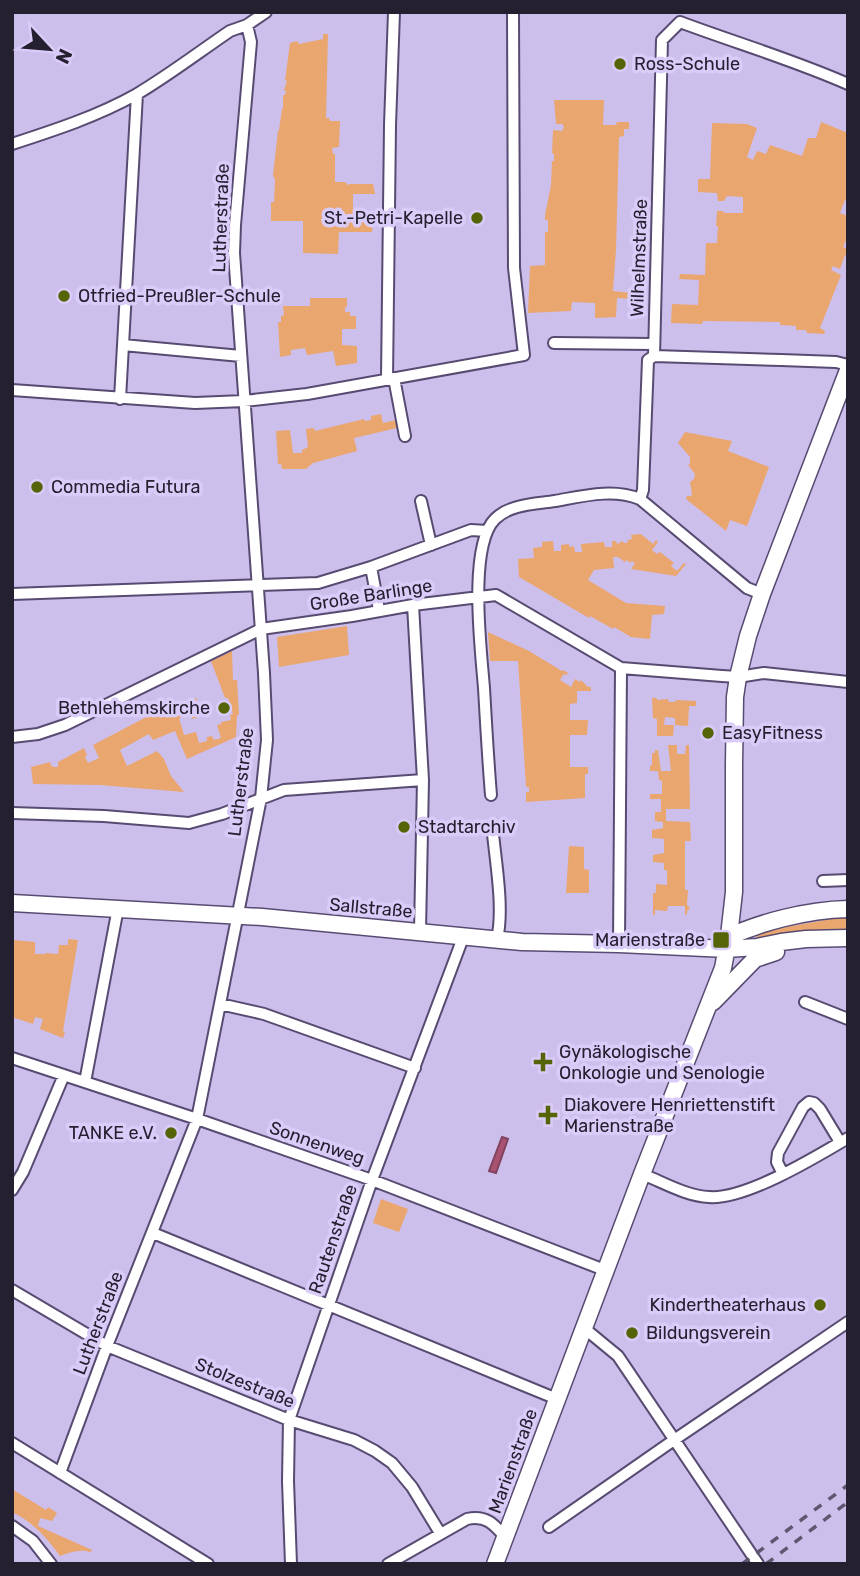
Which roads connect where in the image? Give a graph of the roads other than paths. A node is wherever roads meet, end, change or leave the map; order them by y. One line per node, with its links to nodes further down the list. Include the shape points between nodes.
1 (266, 12): 5 (street)
2 (394, 12): 16 (street)
3 (513, 12): 16 (street, via 514,268 524,355)
4 (679, 17): 6 (street); 10 (street, Wilhelmstraße, via 662,40)
5 (247, 25): 7 (street, via 230,31); 12 (street, Lutherstraße, via 251,42 234,253)
6 (848, 84)
7 (137, 93): 8 (street, via 65,127); 11 (street)
8 (12, 144)
9 (554, 343): 10 (street)
10 (654, 344): 13 (street, Wilhelmstraße)
11 (122, 345): 12 (street); 18 (street)
12 (242, 356): 19 (street, Lutherstraße)
13 (654, 356): 14 (street); 21 (street, Wilhelmstraße, via 648,360)
14 (848, 365)
15 (848, 370): 28 (main road, Marienstraße)
16 (391, 379): 19 (street); 20 (street)
17 (12, 390): 18 (street)
18 (120, 399): 19 (street)
19 (244, 401): 26 (street, Lutherstraße)
20 (405, 436)
21 (640, 499): 23 (street, via 603,493 518,506 496,518); 28 (street, via 747,588)
22 (421, 501): 24 (street)
23 (487, 531): 24 (street, via 471,530); 29 (street)
24 (431, 545): 25 (street)
25 (371, 567): 26 (street, via 318,583); 31 (street)
26 (258, 586): 27 (street); 32 (street, Lutherstraße)
27 (12, 594)
28 (762, 594): 34 (main road, Marienstraße)
29 (478, 598): 30 (street, Große Barlinge); 33 (street, Große Barlinge, via 496,595); 38 (street)
30 (413, 605): 31 (street, Große Barlinge); 37 (street)
31 (379, 610): 32 (street, Große Barlinge)
32 (261, 629): 36 (street, Große Barlinge, via 65,725); 39 (street, Lutherstraße, via 267,740)
33 (621, 668): 34 (street, Große Barlinge); 54 (street)
34 (738, 677): 35 (street, Große Barlinge, via 764,673); 53 (main road, Marienstraße, via 734,892)
35 (848, 682)
36 (12, 737)
37 (422, 780): 39 (street, via 284,790); 48 (street)
38 (491, 795)
39 (261, 798): 40 (street, via 189,823); 47 (street, Lutherstraße)
40 (12, 813)
41 (493, 834): 52 (street)
42 (848, 880): 43 (street)
43 (823, 881)
44 (12, 903): 45 (main road, Sallstraße)
45 (118, 908): 47 (main road, Sallstraße); 62 (street)
46 (848, 909): 53 (main road, via 756,925)
47 (237, 915): 48 (main road, Sallstraße); 56 (street, Lutherstraße)
48 (420, 931): 49 (main road, Sallstraße)
49 (464, 935): 52 (main road, Sallstraße); 60 (street, Rautenstraße)
50 (825, 938): 51 (main road); 53 (main road, Sallstraße, via 752,948); 57 (main road, via 755,959)
51 (848, 938)
52 (498, 940): 54 (main road, Sallstraße)
53 (728, 943): 54 (main road, Sallstraße, via 708,947); 57 (main road, Marienstraße)
54 (619, 944)
55 (805, 1002): 58 (street)
56 (220, 1004): 60 (street, via 264,1014); 63 (street, Lutherstraße)
57 (709, 1007): 65 (main road, Marienstraße)
58 (848, 1019)
59 (12, 1058): 61 (street, Sonnenweg)
60 (415, 1068): 67 (street, Rautenstraße)
61 (64, 1075): 62 (street, Sonnenweg); 68 (street)
62 (85, 1082): 63 (street, Sonnenweg)
63 (197, 1119): 67 (street, Sonnenweg); 69 (street, Lutherstraße)
64 (844, 1140): 66 (street); 66 (street, via 809,1102 778,1153)
65 (642, 1174): 66 (street, via 710,1198); 70 (main road, Marienstraße)
66 (783, 1174)
67 (372, 1180): 70 (street, Sonnenweg); 72 (street, Rautenstraße)
68 (12, 1191)
69 (153, 1233): 72 (street); 75 (street, Lutherstraße)
70 (607, 1271): 74 (main road, Marienstraße)
71 (12, 1290): 75 (street, Stolzestraße)
72 (328, 1306): 76 (street); 77 (street, Rautenstraße)
73 (848, 1322): 78 (street)
74 (584, 1328): 76 (main road, Marienstraße); 78 (street, via 618,1356)
75 (107, 1346): 77 (street, Stolzestraße); 80 (street, Lutherstraße)
76 (557, 1399): 84 (main road, Marienstraße)
77 (289, 1420): 83 (street, Stolzestraße, via 354,1440 392,1463); 87 (street, Rautenstraße)
78 (674, 1440): 82 (street); 90 (street)
79 (12, 1443): 80 (street)
80 (60, 1473): 86 (street)
81 (12, 1526): 85 (street, via 33,1541)
82 (549, 1527)
83 (440, 1533): 84 (street, via 474,1517 488,1520); 88 (street)
84 (505, 1537): 89 (main road, Marienstraße)
85 (51, 1564)
86 (208, 1564)
87 (291, 1564)
88 (388, 1564)
89 (495, 1564)
90 (758, 1564)

